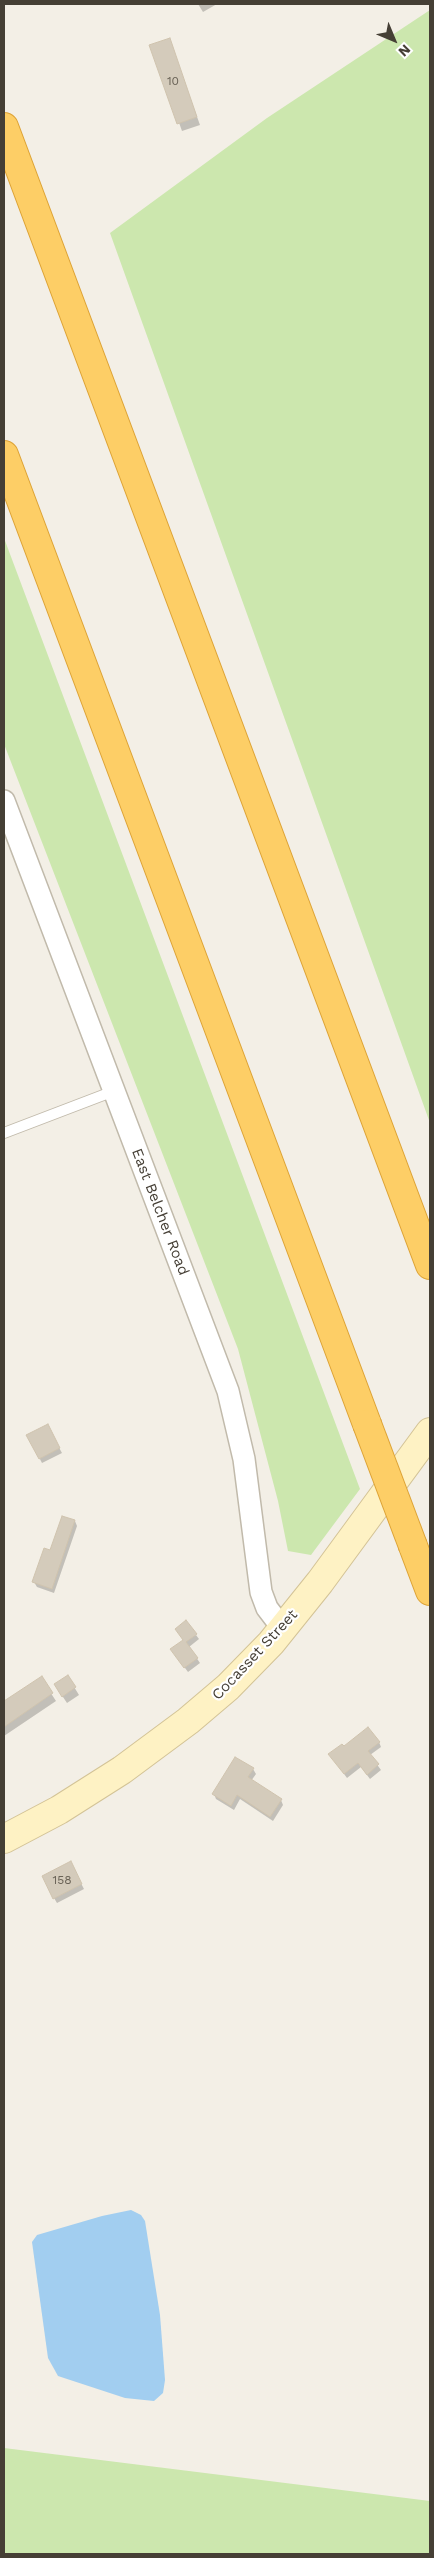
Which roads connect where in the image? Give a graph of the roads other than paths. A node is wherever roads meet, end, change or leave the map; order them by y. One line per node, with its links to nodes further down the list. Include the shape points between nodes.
1 (4, 127): 6 (highway)
2 (4, 455): 8 (highway, bridge)
3 (4, 801): 4 (street, East Belcher Road)
4 (114, 1091): 5 (lane); 9 (street, East Belcher Road, via 228,1390 244,1459 261,1592 267,1608)
5 (4, 1132)
6 (430, 1265)
7 (430, 1432): 9 (main road, Cocasset Street)
8 (430, 1591)
9 (282, 1629): 10 (main road, Cocasset Street, via 228,1687 177,1730 82,1796)
10 (4, 1839)

